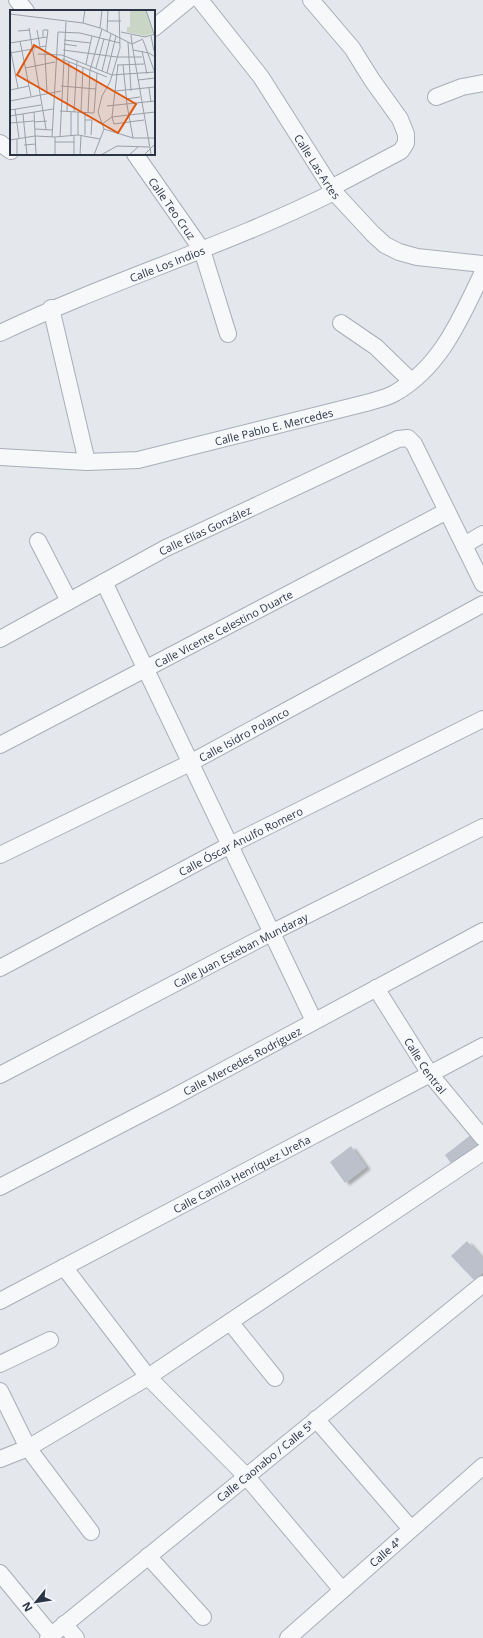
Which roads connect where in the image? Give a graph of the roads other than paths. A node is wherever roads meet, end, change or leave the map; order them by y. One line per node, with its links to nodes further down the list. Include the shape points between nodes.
1 (17, 0): 5 (street)
2 (188, 0): 6 (street)
3 (200, 0): 14 (street, Calle Las Artes, via 261,77)
4 (311, 0): 14 (street, Calle Los Indios, via 352,48 400,119 406,134 406,143 401,151)
5 (25, 10)
6 (155, 27)
7 (483, 82): 8 (street)
8 (436, 97)
9 (0, 143): 10 (street)
10 (10, 151)
11 (10, 153): 13 (street)
12 (136, 155): 15 (street, Calle Teo Cruz)
13 (0, 161)
14 (333, 190): 15 (street, Calle Los Indios, via 306,206); 16 (street, Calle Las Artes, via 373,234 385,245 399,252 417,257)
15 (202, 250): 18 (street, Calle Los Indios); 21 (street, Calle Teo Cruz)
16 (483, 264)
17 (483, 272): 22 (street, Calle Pablo E. Mercedes, via 450,340 435,359)
18 (51, 308): 20 (street, Calle Los Indios); 24 (street)
19 (341, 323): 22 (street, via 376,347)
20 (0, 332)
21 (228, 334)
22 (411, 381): 24 (street, Calle Pablo E. Mercedes, via 394,393 366,403 146,458)
23 (0, 457): 24 (street, Calle Pablo E. Mercedes)
24 (87, 462)
25 (447, 511): 28 (street); 29 (street, Calle Elías González, via 414,444 408,438 398,439 166,548); 34 (street, Calle Vicente Celestino Duarte)
26 (483, 534): 28 (street)
27 (38, 541): 31 (street)
28 (464, 545): 30 (street)
29 (104, 582): 31 (street, Calle Elías González); 34 (street)
30 (483, 584)
31 (69, 601): 33 (street, Calle Elías González)
32 (483, 604): 37 (street, Calle Isidro Polanco)
33 (0, 639)
34 (146, 670): 36 (street, Calle Vicente Celestino Duarte); 37 (street)
35 (483, 719): 39 (street, Calle Óscar Anulfo Romero)
36 (0, 745)
37 (190, 763): 39 (street); 40 (street, Calle Isidro Polanco)
38 (483, 827): 42 (street, Calle Juan Esteban Mundaray)
39 (230, 845): 42 (street); 43 (street, Calle Óscar Anulfo Romero)
40 (0, 855)
41 (483, 931): 44 (street, Calle Mercedes Rodríguez)
42 (273, 932): 45 (street); 48 (street, Calle Juan Esteban Mundaray)
43 (0, 968)
44 (376, 988): 45 (street, Calle Mercedes Rodríguez); 47 (street, Calle Central)
45 (314, 1021): 51 (street, Calle Mercedes Rodríguez)
46 (483, 1046): 47 (street, Calle Camila Henríquez Ureña)
47 (430, 1074): 49 (street, Calle Central); 52 (street, Calle Camila Henríquez Ureña)
48 (0, 1075)
49 (483, 1138)
50 (483, 1152): 55 (street)
51 (0, 1187)
52 (64, 1267): 54 (street, Calle Camila Henríquez Ureña); 58 (street)
53 (483, 1284): 61 (street, Calle Caonabo / Calle 5ª)
54 (0, 1301)
55 (230, 1322): 58 (street); 59 (street)
56 (50, 1340): 57 (street)
57 (0, 1364)
58 (148, 1377): 62 (street); 65 (street)
59 (275, 1378)
60 (0, 1391): 62 (street)
61 (316, 1419): 65 (street, Calle Caonabo / Calle 5ª); 66 (street)
62 (28, 1448): 63 (street); 67 (street)
63 (0, 1459)
64 (483, 1466): 66 (street, Calle 4ª)
65 (246, 1476): 68 (street, Calle Caonabo / Calle 5ª); 70 (street)
66 (411, 1529): 70 (street, Calle 4ª)
67 (91, 1532)
68 (148, 1556): 71 (street); 72 (street, Calle Caonabo / Calle 5ª)
69 (0, 1573): 73 (street)
70 (342, 1590): 75 (street, Calle 4ª)
71 (203, 1616)
72 (64, 1624): 73 (street, Calle Caonabo / Calle 5ª); 74 (street)
73 (49, 1636)
74 (76, 1638)
75 (288, 1638)

